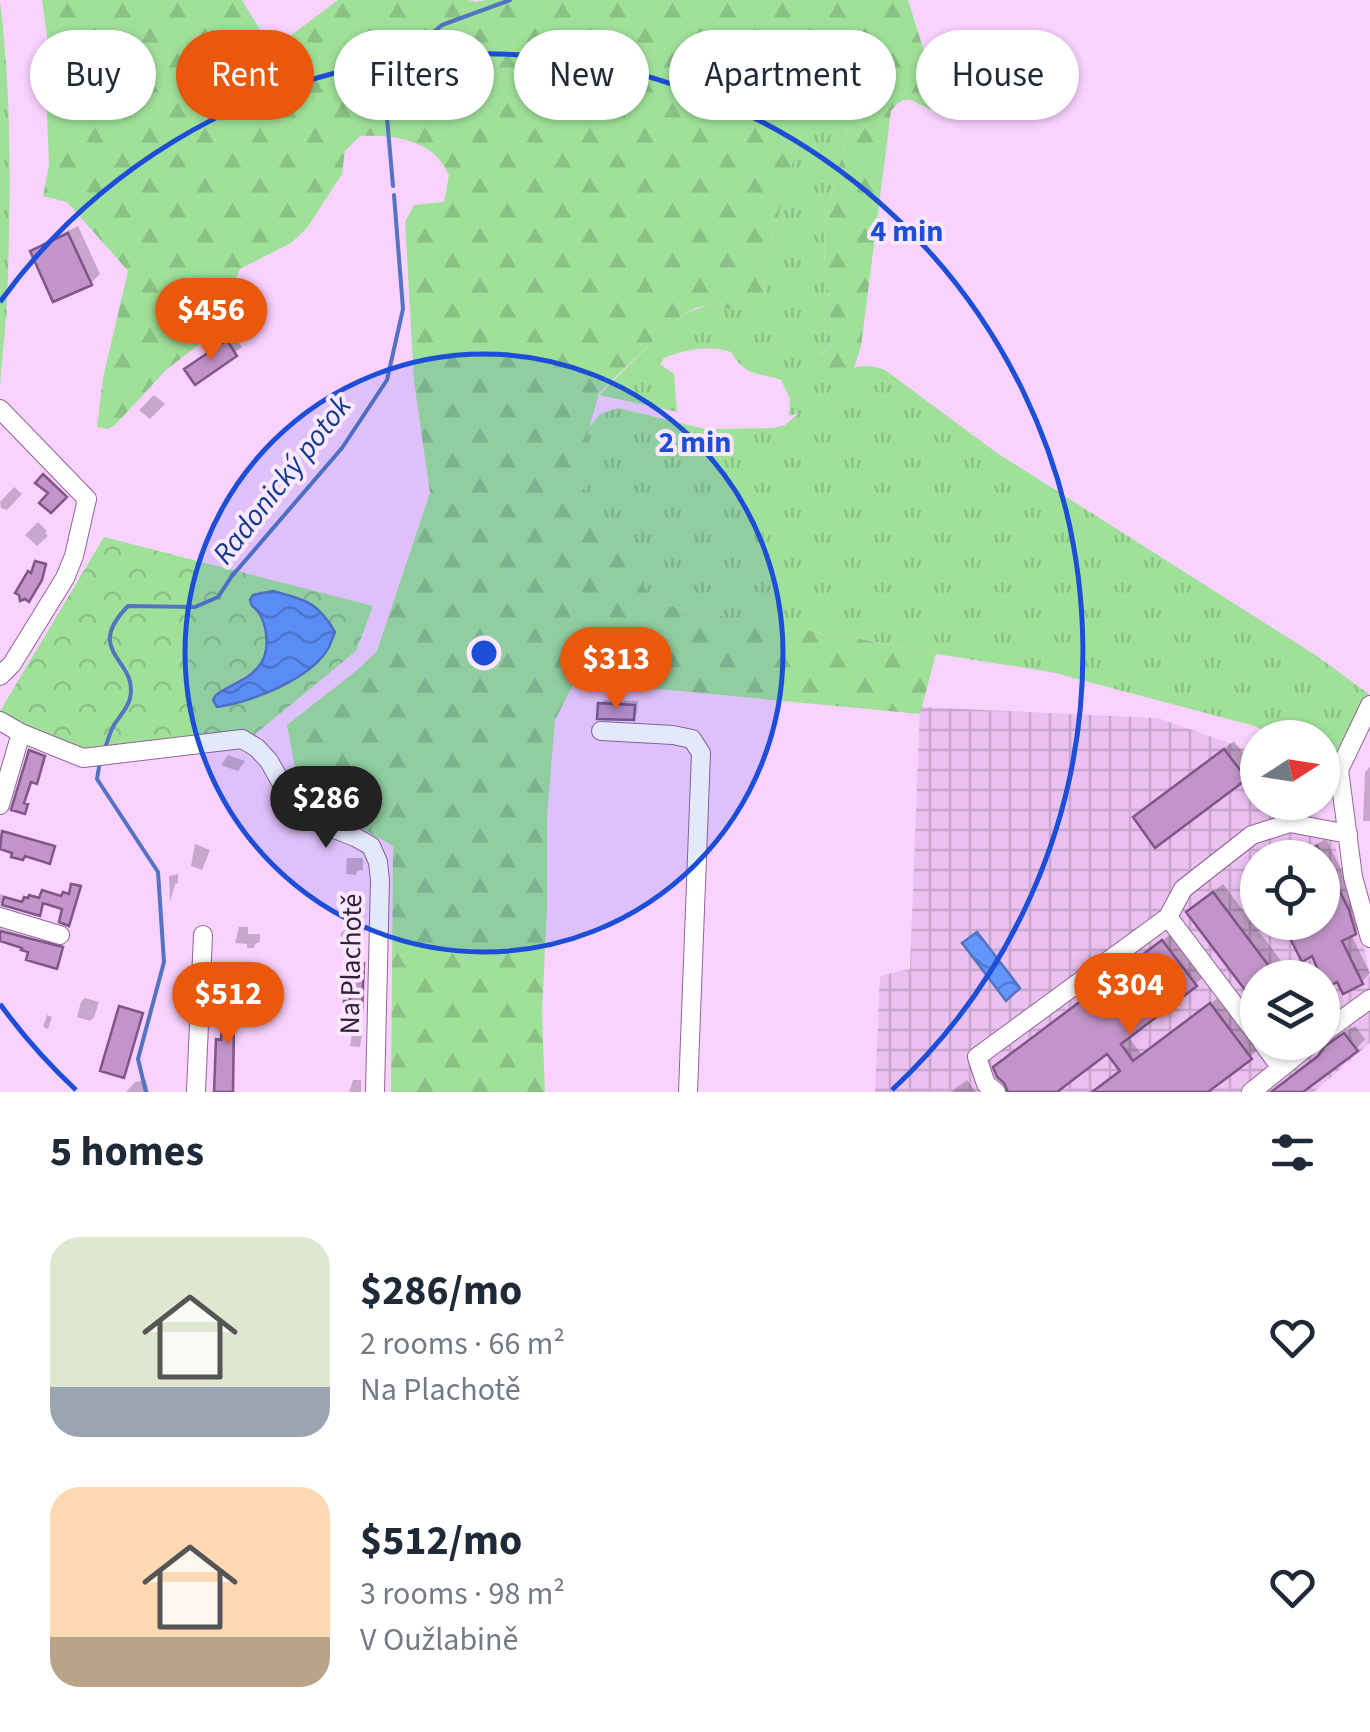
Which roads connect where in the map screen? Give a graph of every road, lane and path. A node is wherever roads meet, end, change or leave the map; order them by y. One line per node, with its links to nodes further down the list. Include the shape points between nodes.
1 (0, 409): 2 (street, via 87,499 65,578)
2 (0, 676)
3 (1370, 705): 8 (street, via 1339,770)
4 (0, 720): 6 (street, Na Plachotě)
5 (601, 731): 22 (street, via 692,739 701,754)
6 (21, 733): 7 (street); 21 (street, Na Plachotě, via 84,758 242,739 269,762 299,815 371,846 380,880)
7 (0, 805)
8 (1348, 834): 10 (street, via 1290,822 1252,835 1183,889); 13 (street)
9 (0, 917): 11 (street)
10 (1168, 918): 15 (street); 23 (street, via 977,1057)
11 (60, 935)
12 (203, 935): 20 (street)
13 (1370, 938)
14 (1370, 999): 16 (street)
15 (1240, 1013)
16 (1340, 1021)
17 (1275, 1060): 19 (street)
18 (1291, 1060): 19 (street)
19 (1281, 1068): 24 (street)
20 (196, 1092)
21 (375, 1092)
22 (688, 1092)
23 (996, 1092)
24 (1251, 1092)

